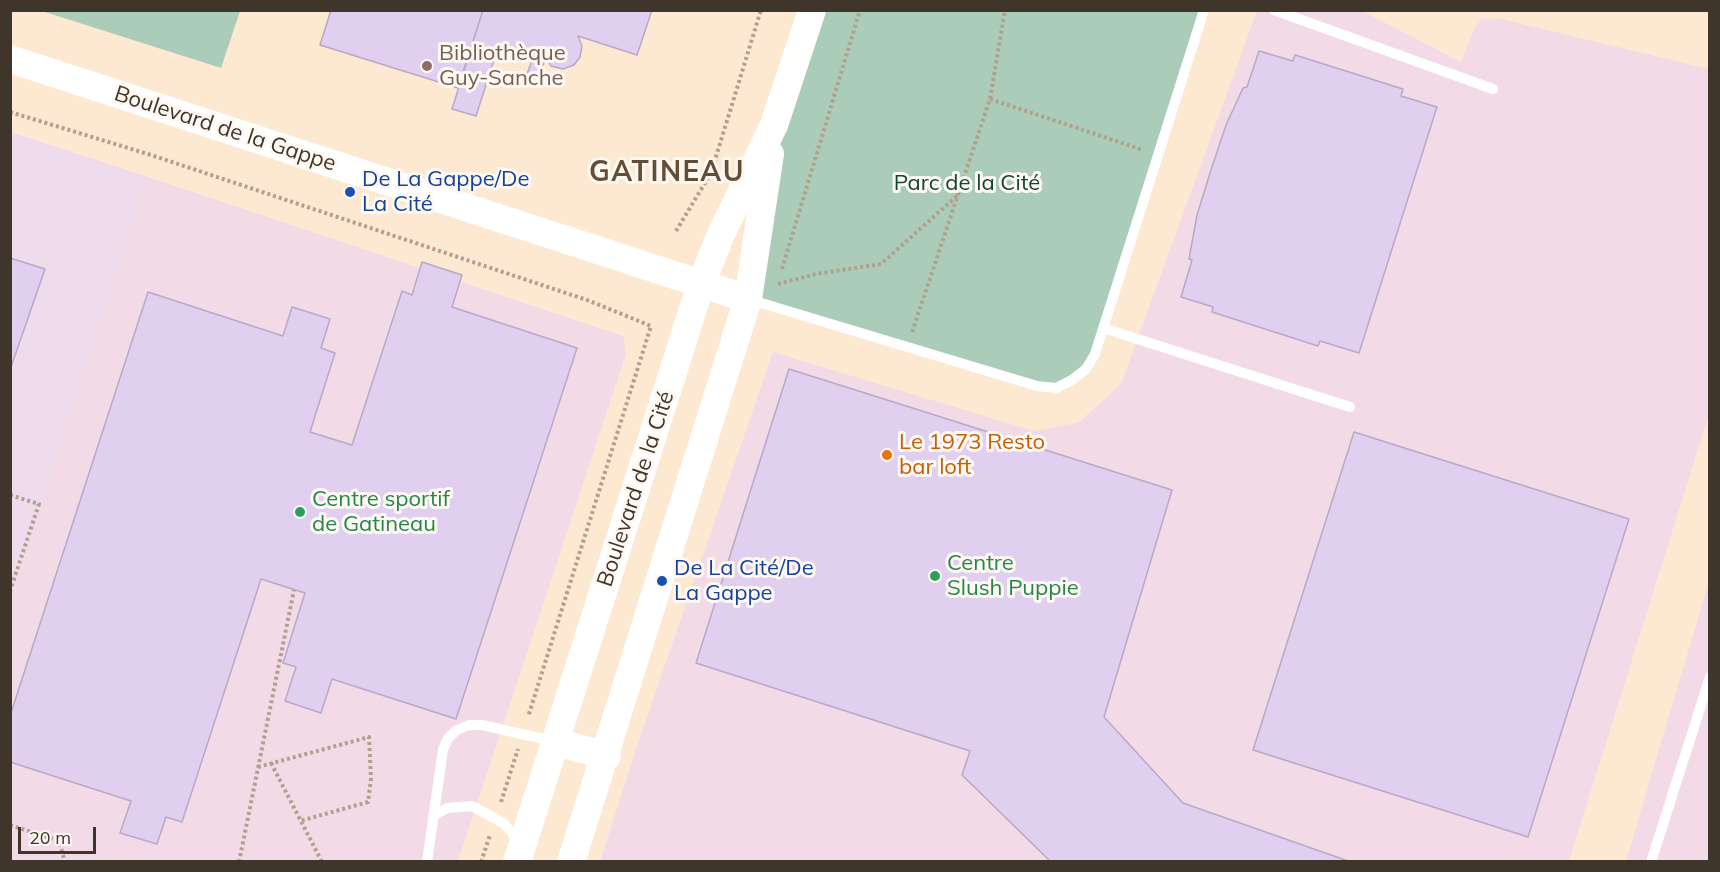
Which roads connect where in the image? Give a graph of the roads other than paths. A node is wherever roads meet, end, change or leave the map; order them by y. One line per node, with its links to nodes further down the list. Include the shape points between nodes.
1 (812, 10): 6 (street, Boulevard de la Cité)
2 (1204, 10): 9 (lane)
3 (1274, 10): 5 (lane)
4 (10, 59): 7 (street, Boulevard de la Gappe)
5 (1493, 89)
6 (774, 125): 7 (street, Boulevard de la Cité); 8 (street, Boulevard de la Cité)
7 (701, 284): 8 (street, Boulevard de la Gappe); 12 (street, Boulevard de la Cité)
8 (748, 299): 9 (lane, via 1037,386 1056,388 1086,369); 13 (street, Boulevard de la Cité)
9 (1103, 328): 10 (lane)
10 (1350, 406)
11 (1710, 677): 18 (lane)
12 (556, 742): 13 (street); 14 (lane, via 482,725 457,730 443,750); 15 (street, Boulevard de la Cité)
13 (607, 756): 17 (street, Boulevard de la Cité)
14 (435, 815): 15 (lane, via 447,808 472,806 496,817); 16 (lane)
15 (520, 853)
16 (427, 861)
17 (572, 861)
18 (1651, 861)

